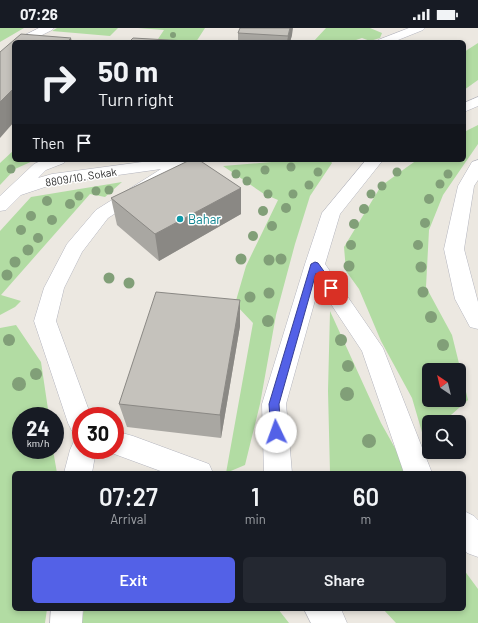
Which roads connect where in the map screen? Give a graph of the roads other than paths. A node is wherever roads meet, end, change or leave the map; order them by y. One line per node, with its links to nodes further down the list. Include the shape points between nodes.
1 (29, 28): 6 (street)
2 (48, 28): 7 (street)
3 (380, 28): 5 (street)
4 (419, 28): 5 (street)
5 (398, 36): 8 (street)
6 (18, 40)
7 (23, 40)
8 (387, 40)
9 (478, 101): 10 (street)
10 (466, 107)
11 (53, 162): 16 (street, via 40,167)
12 (175, 162): 16 (street, 8809/10. Sokak, via 52,179)
13 (186, 162): 20 (street, via 102,214 74,249 54,288 45,321)
14 (373, 162): 18 (street, via 331,213)
15 (478, 166): 19 (street, via 466,186 454,249 466,299)
16 (15, 191): 17 (street, 8809/10. Sokak)
17 (0, 206)
18 (315, 264): 25 (street, via 274,404); 26 (street, via 372,348)
19 (478, 321)
20 (75, 407)
21 (124, 446): 24 (street)
22 (81, 459): 23 (street)
23 (78, 471)
24 (193, 471)
25 (278, 471)
26 (417, 471)
27 (466, 528): 28 (street)
28 (478, 542)
29 (67, 611): 31 (street)
30 (322, 611): 32 (street)
31 (66, 623)
32 (332, 623)

